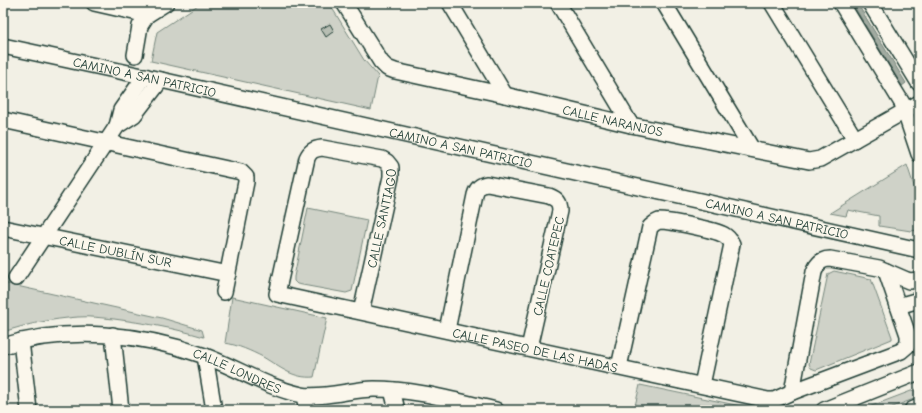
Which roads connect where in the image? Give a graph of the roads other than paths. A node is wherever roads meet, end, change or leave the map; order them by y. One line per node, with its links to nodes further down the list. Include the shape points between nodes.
1 (94, 3): 10 (street)
2 (344, 3): 16 (street, CALLE NARANJOS, via 387,68)
3 (450, 3): 16 (street)
4 (558, 3): 20 (street)
5 (664, 3): 24 (street)
6 (772, 3): 22 (street)
7 (841, 3): 18 (street)
8 (870, 3): 15 (street)
9 (164, 4): 10 (street)
10 (147, 15): 12 (street, via 140,26)
11 (3, 46): 13 (street, CAMINO A SAN PATRICIO)
12 (134, 55)
13 (145, 76): 14 (street, CAMINO A SAN PATRICIO); 21 (street, via 121,110)
14 (161, 80): 21 (street, via 134,115); 29 (street, CAMINO A SAN PATRICIO)
15 (919, 83)
16 (505, 95): 20 (street, CALLE NARANJOS)
17 (919, 102): 18 (street, CALLE NARANJOS)
18 (905, 110): 22 (street, CALLE NARANJOS); 26 (street)
19 (3, 120): 23 (street)
20 (631, 125): 24 (street, CALLE NARANJOS)
21 (117, 126): 23 (street)
22 (855, 139): 24 (street, CALLE NARANJOS, via 820,158 809,161)
23 (106, 142): 28 (street); 31 (street, via 239,171 246,177)
24 (752, 149)
25 (352, 154): 37 (street, CALLE SANTIAGO, via 382,159 391,167 391,177); 37 (street, CALLE PASEO DE LAS HADAS, via 322,148 309,154 277,294)
26 (919, 154)
27 (3, 228): 28 (street, CALLE DUBLÍN SUR)
28 (43, 237): 31 (street, CALLE DUBLÍN SUR); 32 (street)
29 (919, 250)
30 (886, 270): 33 (street, via 909,281); 36 (street); 48 (street, via 830,259 824,259 816,266)
31 (228, 274): 34 (street)
32 (16, 278)
33 (919, 280)
34 (224, 292)
35 (919, 300): 36 (street)
36 (898, 306): 48 (street, CALLE PASEO DE LAS HADAS, via 908,335 908,345 901,351)
37 (361, 312): 38 (street, CALLE PASEO DE LAS HADAS)
38 (447, 330): 42 (street, CALLE PASEO DE LAS HADAS); 42 (street, CALLE COATEPEC, via 478,187 487,184 519,190 555,198 560,206)
39 (113, 335): 40 (street, CALLE LONDRES, via 60,335); 43 (street, CALLE LONDRES, via 157,341); 52 (street)
40 (21, 341): 41 (street, CALLE LONDRES); 51 (street)
41 (3, 346)
42 (529, 348): 44 (street, CALLE PASEO DE LAS HADAS)
43 (205, 356): 49 (street, CALLE LONDRES, via 281,389); 53 (street)
44 (619, 367): 46 (street, CALLE PASEO DE LAS HADAS); 46 (street, via 650,227 659,221 693,227 724,235 732,244)
45 (919, 372): 56 (street)
46 (702, 385): 48 (street, CALLE PASEO DE LAS HADAS, via 772,401)
47 (392, 390): 49 (street, CALLE LONDRES, via 353,390 321,395); 54 (street); 55 (street, CALLE LONDRES, via 439,397)
48 (792, 392)
49 (305, 403)
50 (919, 407): 57 (street)
51 (29, 410)
52 (121, 410)
53 (214, 410)
54 (398, 410)
55 (492, 410)
56 (824, 410)
57 (912, 410)

